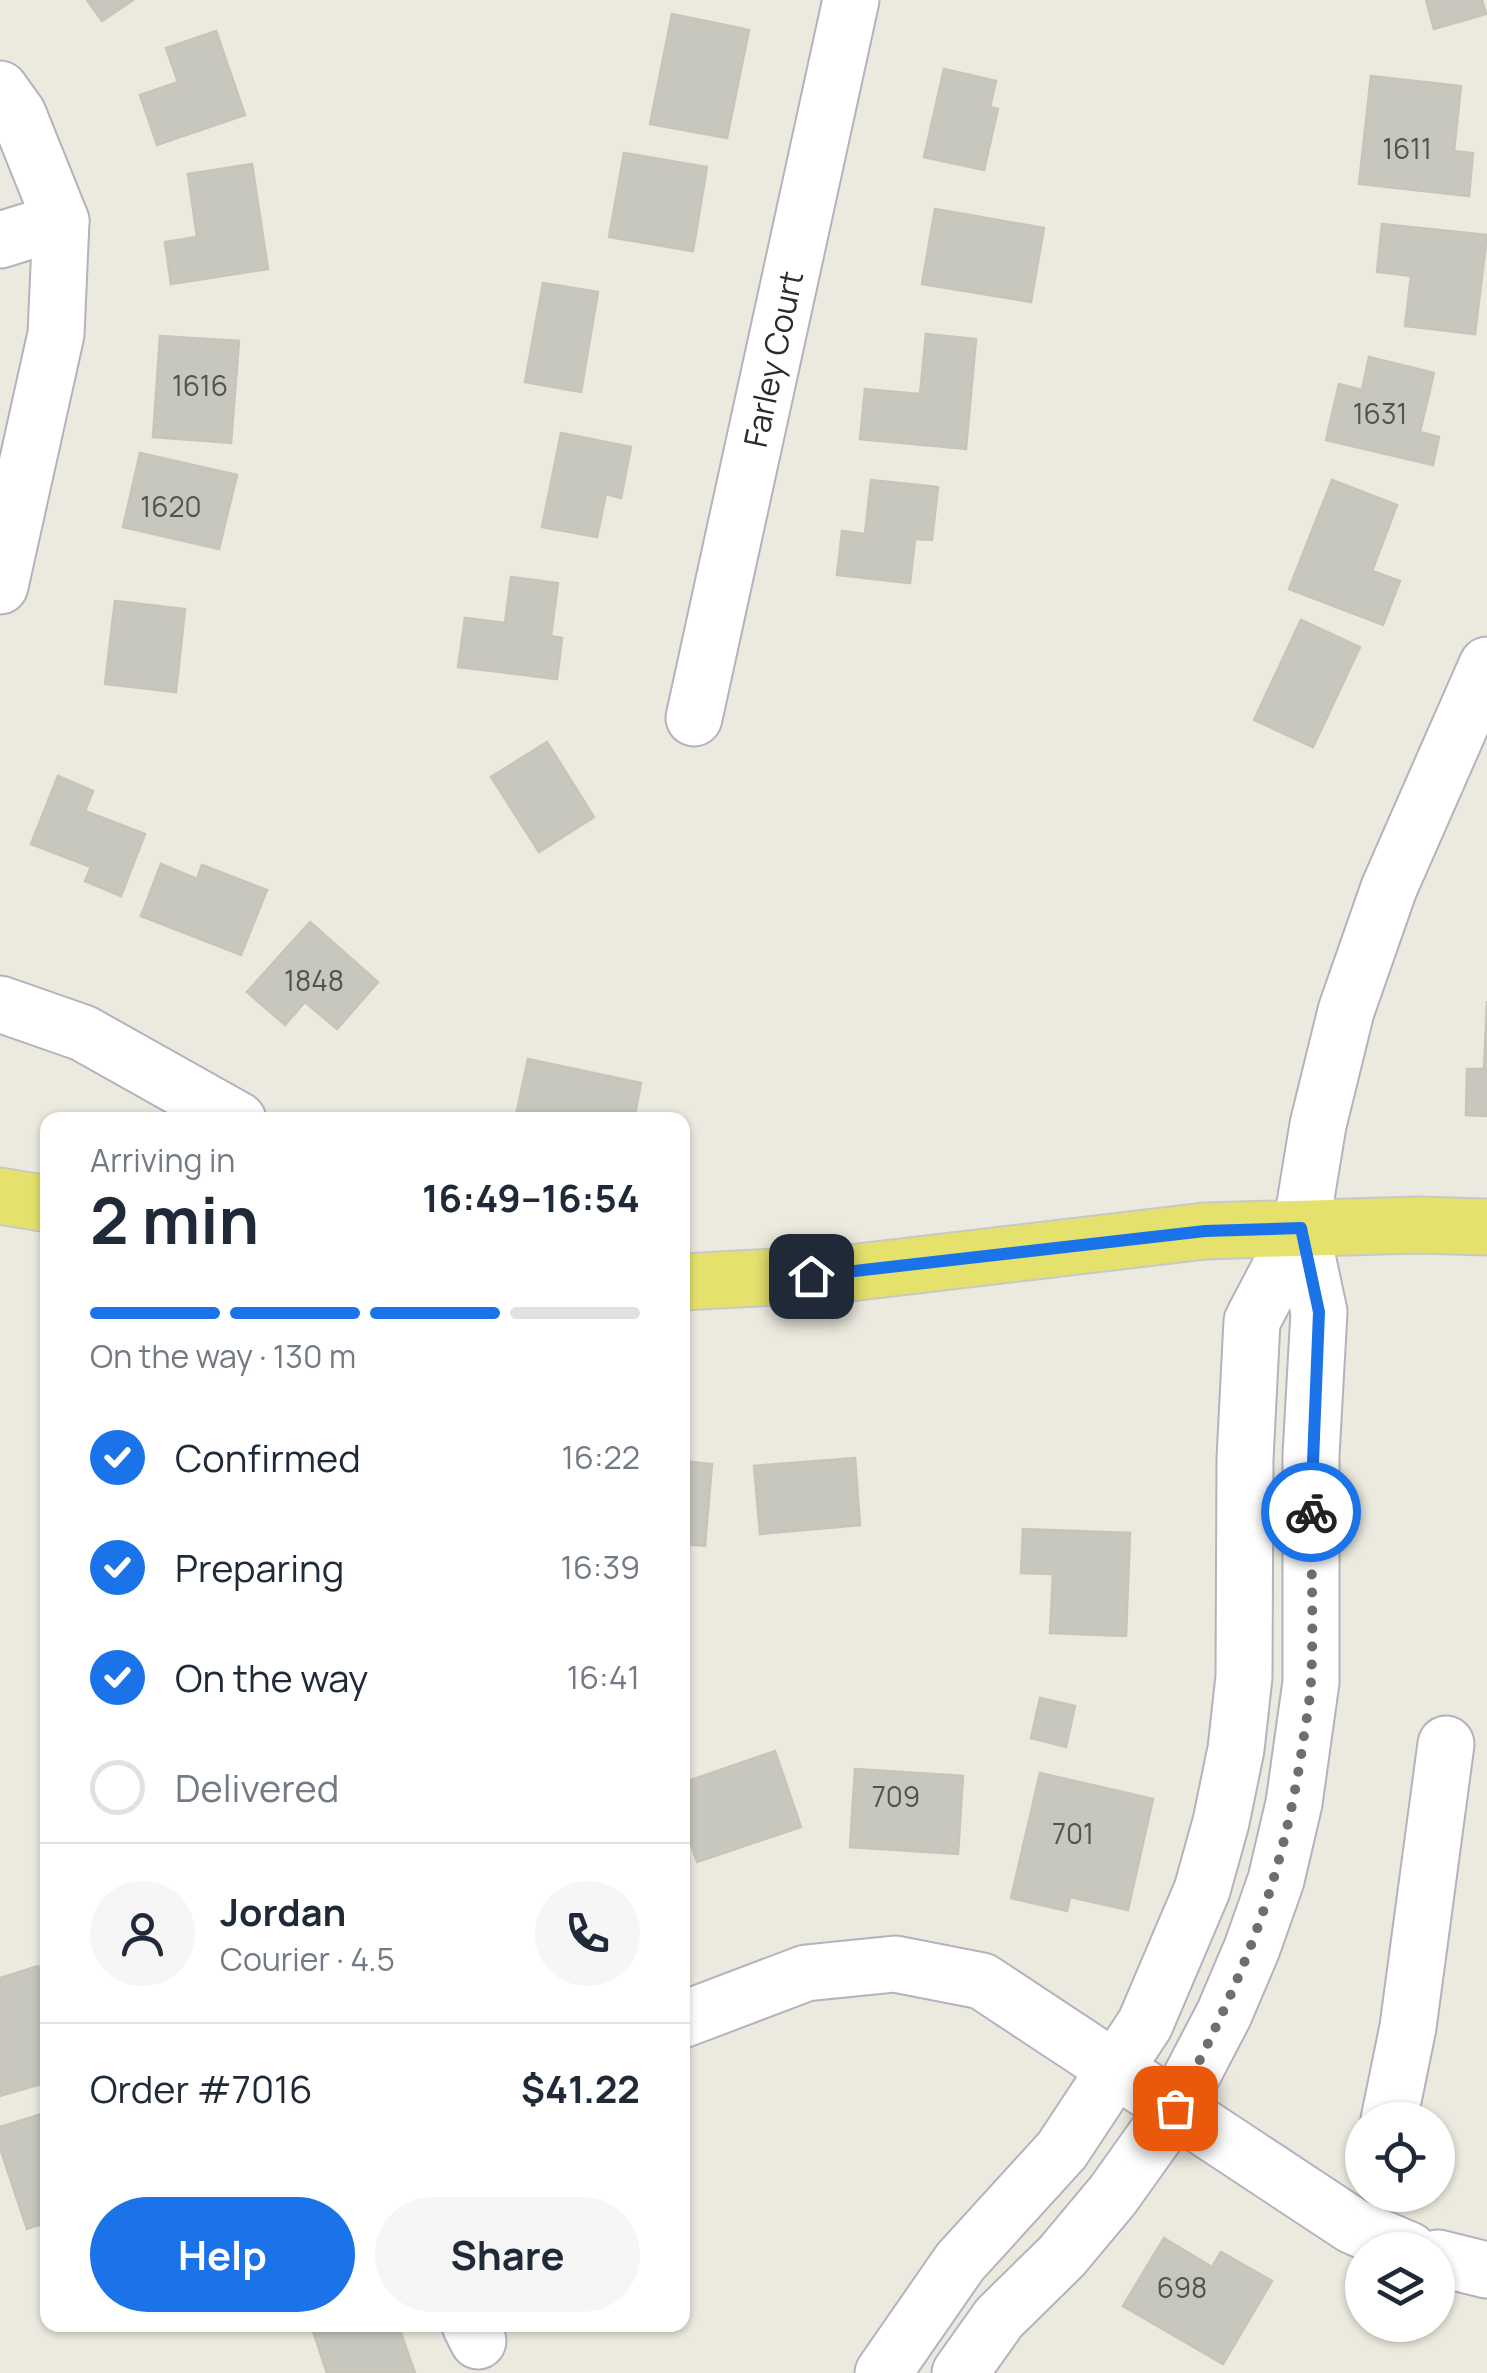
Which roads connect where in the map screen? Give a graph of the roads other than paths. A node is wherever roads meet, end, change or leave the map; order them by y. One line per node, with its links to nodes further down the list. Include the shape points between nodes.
1 (851, 0): 7 (street, Farley Court)
2 (0, 89): 3 (street, via 18,114)
3 (61, 221): 4 (street); 5 (street, via 56,334)
4 (0, 240)
5 (0, 586)
6 (1487, 665): 13 (street, via 1389,888 1346,1011)
7 (694, 718)
8 (0, 1004): 9 (street, via 83,1033)
9 (224, 1112)
10 (0, 1196): 11 (main road)
11 (40, 1203)
12 (1487, 1227): 13 (main road)
13 (1301, 1228): 14 (main road, via 1205,1231 850,1274); 17 (street, via 1252,1322 1244,1677 1222,1822 1175,1958 1146,2024); 19 (street, via 1319,1312 1311,1682 1294,1803 1252,1948)
14 (690, 1282)
15 (1446, 1744): 18 (street)
16 (690, 2017): 17 (street, via 806,1974 895,1964 982,1981)
17 (1114, 2068): 19 (street); 25 (street, via 1062,2150 960,2262)
18 (1393, 2102)
19 (1175, 2108): 20 (street); 26 (street, via 1113,2195 999,2318)
20 (1345, 2202)
21 (1362, 2212): 22 (street)
22 (1386, 2232)
23 (1455, 2262): 24 (street)
24 (1487, 2270)
25 (882, 2373)
26 (960, 2373)

